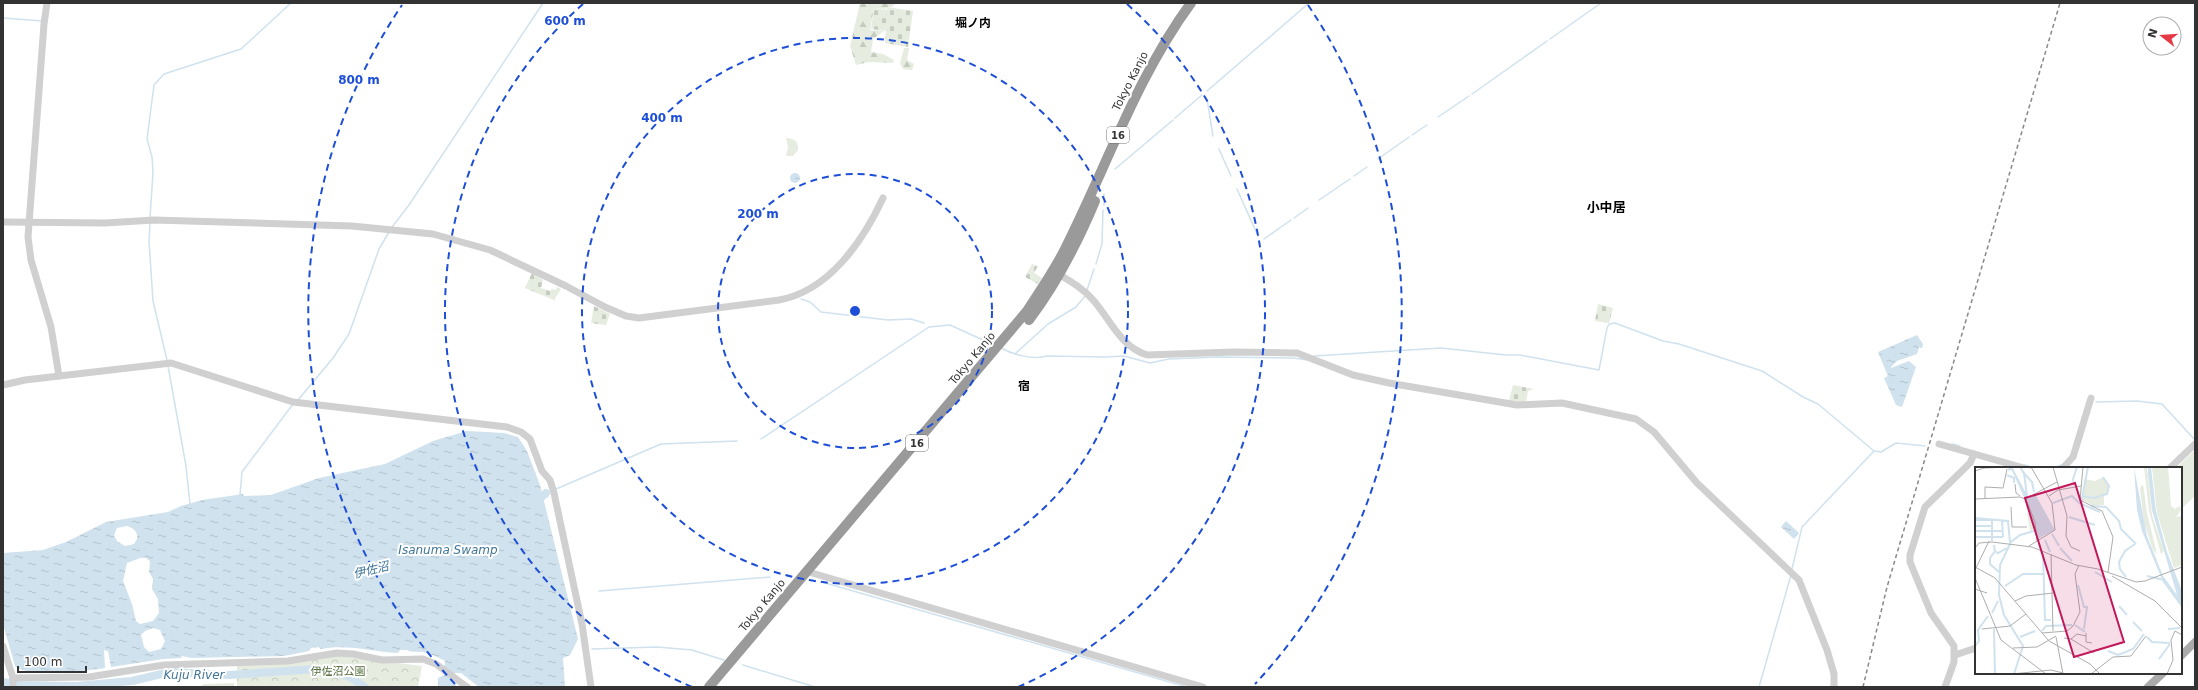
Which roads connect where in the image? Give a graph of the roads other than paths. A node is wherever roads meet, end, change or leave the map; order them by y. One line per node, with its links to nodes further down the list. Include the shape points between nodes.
1 (47, 3): 6 (street)
2 (1191, 3): 7 (highway, Tokyo Kanjo / 16, via 1149,67)
3 (1198, 3): 7 (highway, Tokyo Kanjo / 16, via 1175,35 1151,76 1082,232)
4 (883, 198): 6 (street, via 869,227 854,246 825,278 799,295 779,300 639,318 626,316 605,307 490,250 433,234 352,226 154,220)
5 (3, 222): 6 (street)
6 (28, 223): 8 (street, via 31,260 48,317)
7 (1056, 273): 17 (highway, Tokyo Kanjo / 16, via 1020,331); 30 (street, via 1077,284 1094,301 1131,348 1147,355 1219,352 1297,353 1353,374 1389,383 1517,405 1569,404 1619,414 1642,422 1654,432 1697,483 1799,580 1834,674)
8 (59, 376): 9 (street); 26 (street, via 171,363 293,402 507,427 521,432 530,439 554,493 582,624)
9 (3, 385)
10 (2091, 398): 15 (street, via 2073,457)
11 (1939, 444): 13 (street)
12 (2195, 444): 16 (street)
13 (1974, 454): 14 (street); 21 (street, via 1970,463 1925,507 1910,555 1910,562 1925,602 1952,643)
14 (2020, 467)
15 (2064, 467)
16 (2171, 467)
17 (808, 573): 27 (highway, Tokyo Kanjo / 16); 28 (highway, Tokyo Kanjo / 16); 29 (street)
18 (2195, 642): 22 (main road)
19 (3, 646): 24 (street)
20 (1975, 648): 21 (street)
21 (1955, 655): 31 (street)
22 (2182, 655)
23 (2162, 674): 32 (main road)
24 (13, 682): 25 (street, via 89,677 164,665 288,662 337,653 382,660 423,659 443,669)
25 (467, 687)
26 (591, 687)
27 (709, 687)
28 (717, 687)
29 (1202, 687)
30 (1834, 687)
31 (1945, 687)
32 (2148, 687)

